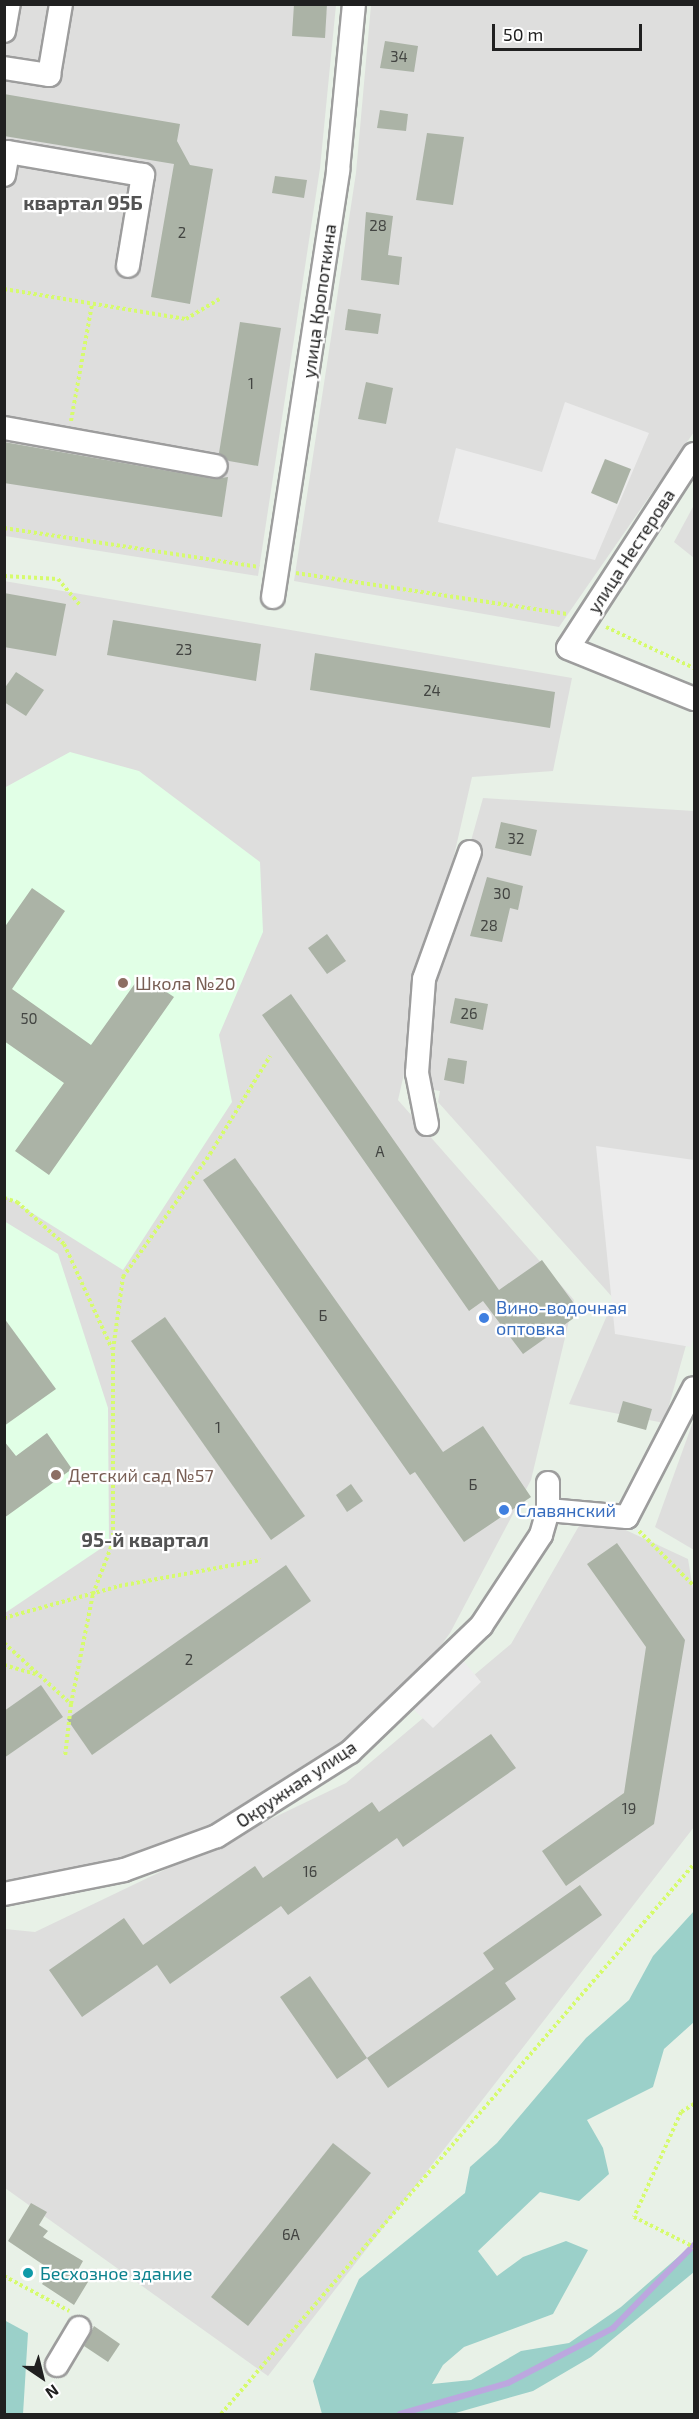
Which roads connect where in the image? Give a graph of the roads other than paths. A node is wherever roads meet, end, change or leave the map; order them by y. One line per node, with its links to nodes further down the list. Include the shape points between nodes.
1 (9, 4): 4 (street)
2 (61, 4): 5 (street, via 49,75)
3 (354, 4): 11 (street, улица Кропоткина, via 338,171)
4 (4, 31)
5 (4, 68)
6 (4, 175): 7 (street, via 8,152 143,175)
7 (128, 266)
8 (4, 428): 10 (street)
9 (694, 454): 12 (street, улица Нестерова, via 568,648)
10 (216, 466)
11 (273, 597)
12 (694, 699)
13 (470, 852): 14 (street, via 424,979 417,1073)
14 (427, 1124)
15 (694, 1388): 17 (street, via 627,1517)
16 (548, 1483): 17 (street, Окружная улица)
17 (548, 1510): 18 (street, Окружная улица, via 541,1535 481,1626 350,1752 217,1836 124,1870)
18 (4, 1894)
19 (78, 2328): 20 (street)
20 (57, 2365)

